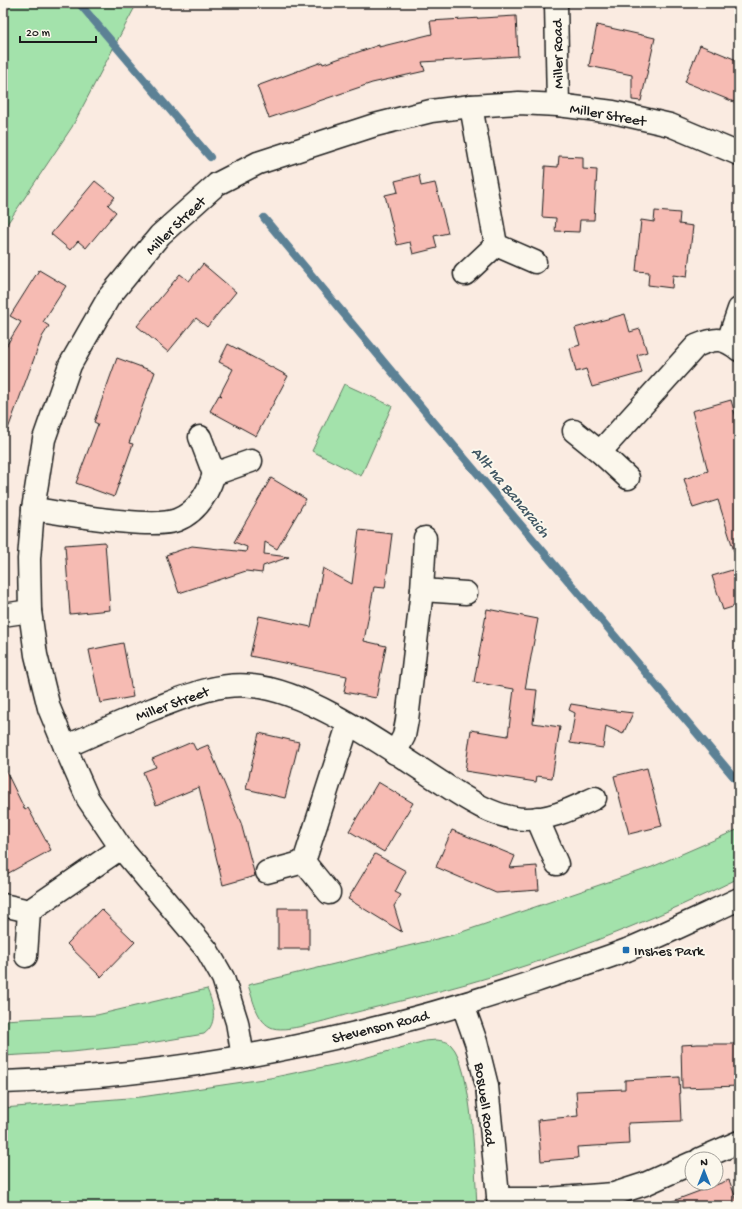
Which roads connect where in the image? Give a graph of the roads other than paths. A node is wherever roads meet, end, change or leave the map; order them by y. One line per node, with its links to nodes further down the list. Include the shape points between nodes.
1 (556, 3): 2 (street, Miller Road)
2 (558, 105): 3 (street, Miller Street, via 519,103); 4 (street, Miller Street, via 614,112 670,125)
3 (471, 106): 5 (street); 16 (street, Miller Street, via 431,111 375,125 258,163 217,184 160,235 109,297 70,365 44,439)
4 (739, 154)
5 (496, 245): 6 (street); 7 (street)
6 (535, 262)
7 (465, 274)
8 (739, 309): 9 (street)
9 (733, 345): 12 (street, via 710,339 696,346)
10 (574, 431): 12 (street)
11 (200, 437): 14 (street)
12 (600, 452): 15 (street)
13 (251, 461): 14 (street)
14 (214, 474): 16 (street, via 209,489 198,506 176,520 147,524)
15 (628, 478)
16 (33, 509): 20 (street, Miller Street, via 29,559)
17 (425, 538): 18 (street)
18 (422, 590): 19 (street); 24 (street, via 407,720 404,736)
19 (466, 593)
20 (30, 612): 21 (street); 23 (street, Miller Street, via 36,655 49,708)
21 (3, 615)
22 (348, 725): 23 (street, Miller Street, via 312,704 284,692 252,686 221,686 185,696); 24 (street, Miller Street); 28 (street)
23 (64, 748): 27 (street, Miller Street, via 88,799)
24 (395, 753): 26 (street, Miller Street, via 473,802 501,814 524,819)
25 (594, 798): 26 (street, Miller Street, via 552,817)
26 (537, 818): 29 (street)
27 (121, 848): 34 (street); 37 (street, Miller Street, via 207,950 223,978 237,1022)
28 (304, 862): 30 (street); 31 (street)
29 (557, 864)
30 (267, 872)
31 (329, 893)
32 (739, 899): 36 (street, Stevenson Road, via 626,950)
33 (3, 905): 34 (street)
34 (29, 911): 35 (street)
35 (26, 956)
36 (463, 1005): 37 (street, Stevenson Road, via 356,1034); 42 (street, Boswell Road, via 487,1086)
37 (243, 1057): 38 (street, Stevenson Road, via 134,1071)
38 (3, 1082)
39 (739, 1142): 40 (street)
40 (718, 1151)
41 (684, 1167): 42 (street, via 614,1194)
42 (498, 1202)

